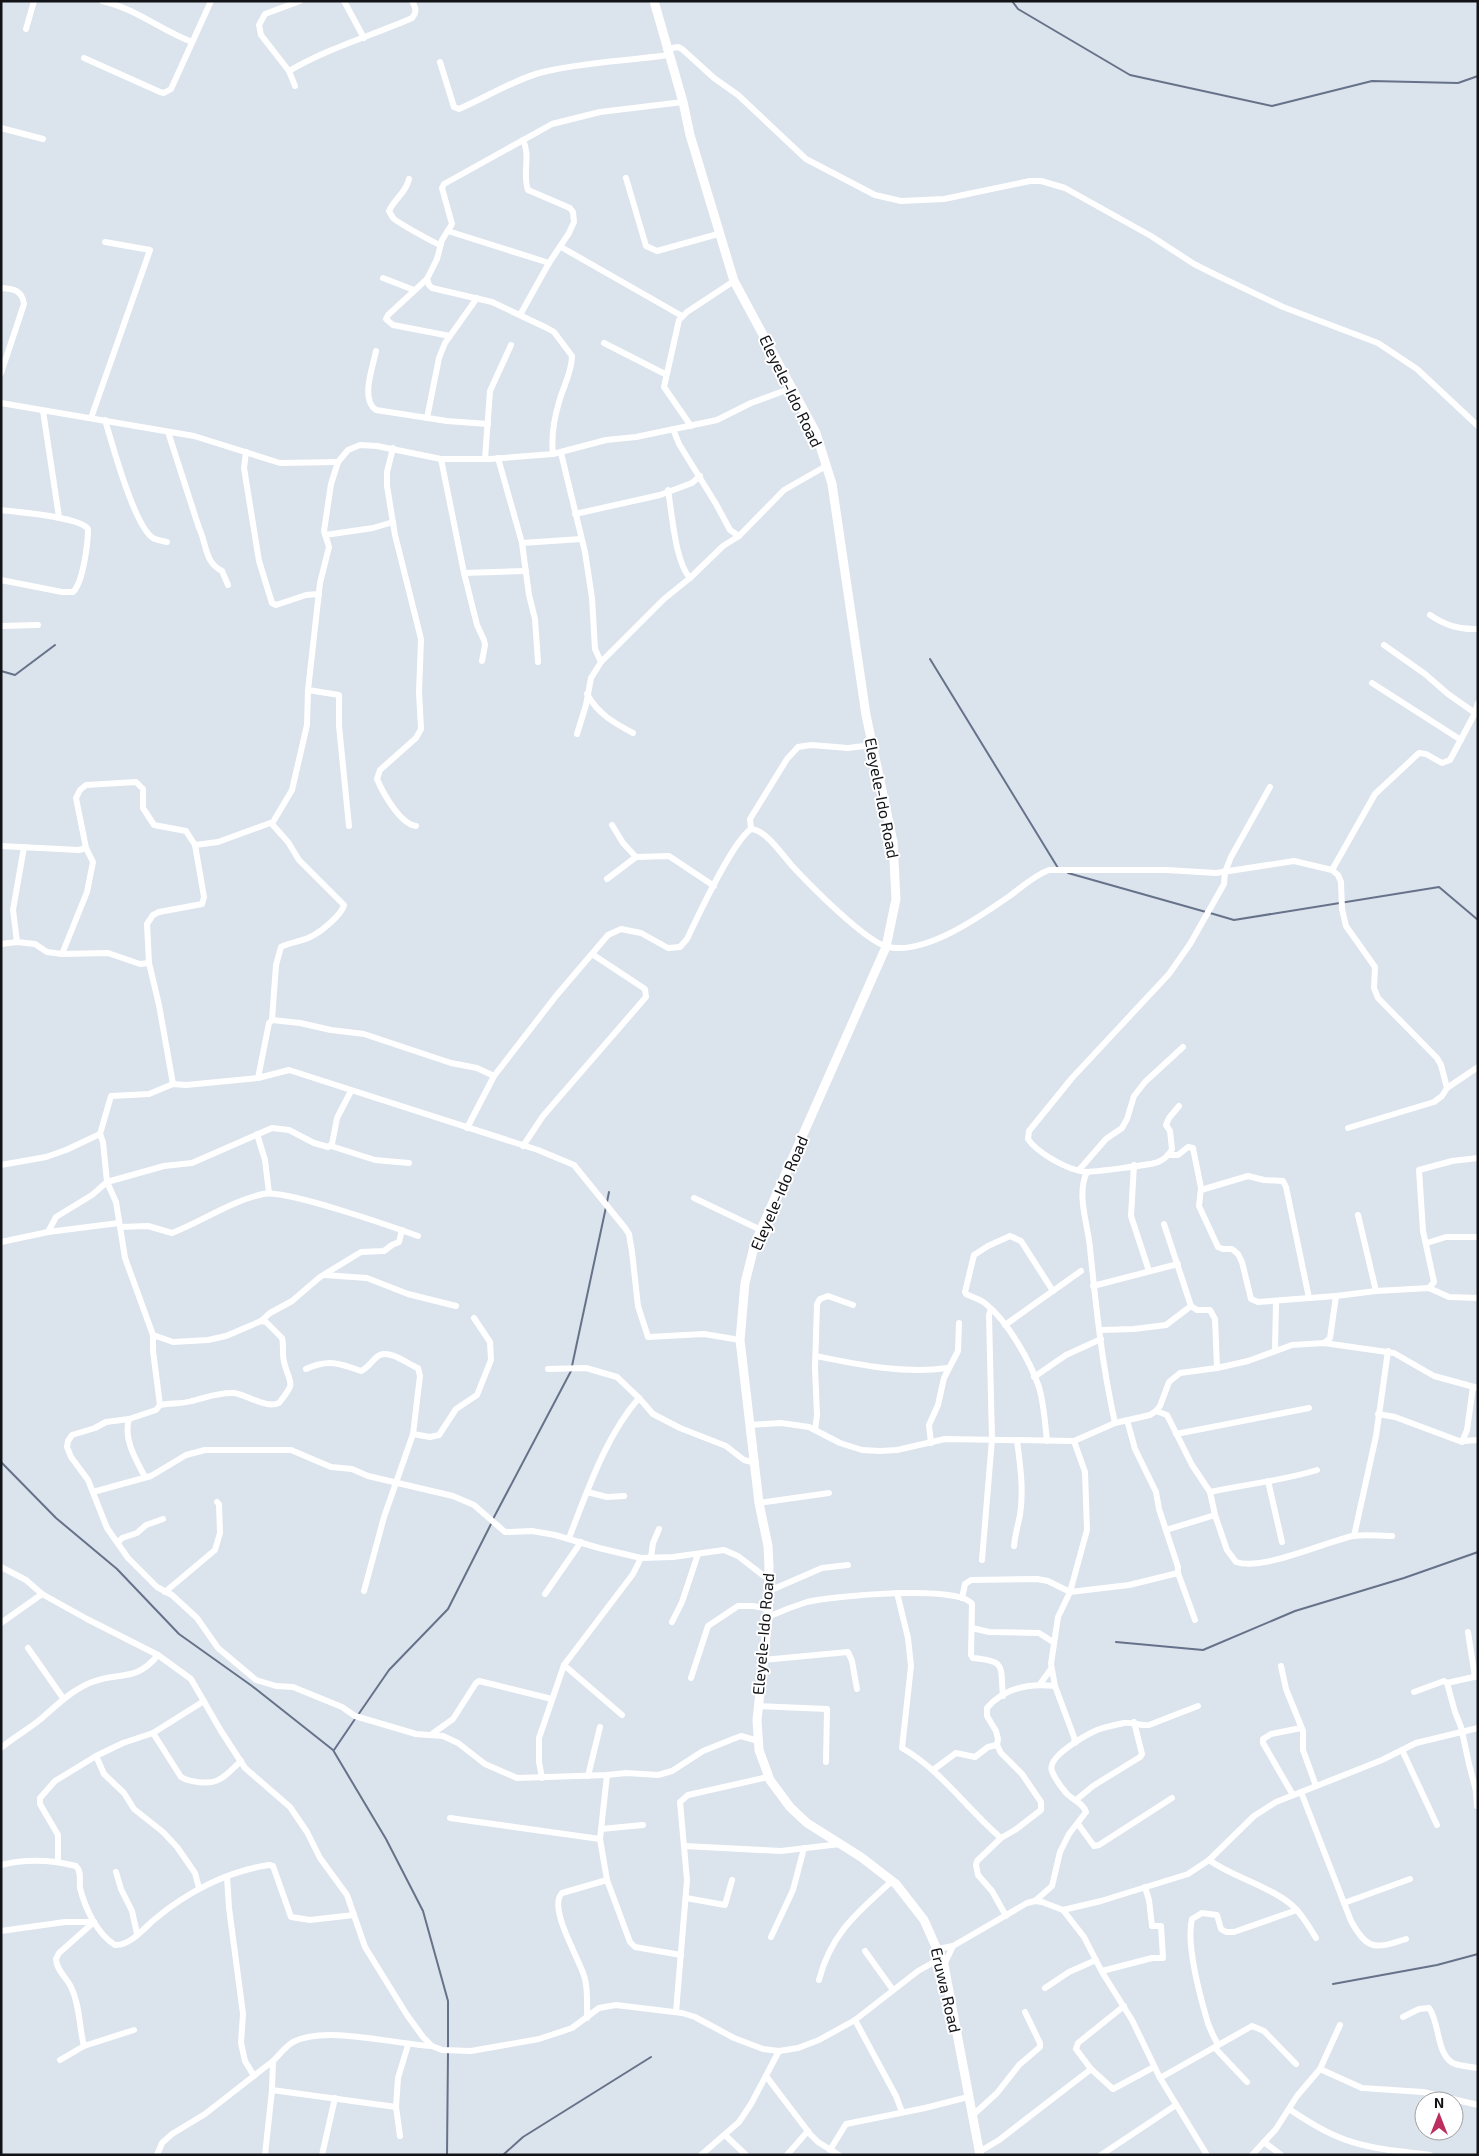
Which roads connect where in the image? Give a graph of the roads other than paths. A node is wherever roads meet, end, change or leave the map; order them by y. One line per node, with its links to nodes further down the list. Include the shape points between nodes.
1 (34, 1): 8 (street)
2 (102, 1): 10 (street, via 123,6)
3 (211, 1): 10 (street)
4 (300, 1): 14 (street, via 265,14 259,26 261,35)
5 (344, 1): 9 (street)
6 (412, 1): 9 (street, via 415,14 412,18)
7 (654, 1): 11 (main road, Eleyele-Ido Road)
8 (26, 29)
9 (364, 38): 14 (street, via 309,59)
10 (192, 42): 12 (street, via 171,89 164,93)
11 (667, 52): 13 (street, via 545,72 460,109 454,107); 16 (main road, Eleyele-Ido Road); 50 (street, via 678,47 682,49 806,158 874,196 902,201 944,199 1030,181 1065,188 1216,275 1276,304 1354,333 1394,352)
12 (84, 58)
13 (440, 62)
14 (289, 71): 15 (street)
15 (295, 86)
16 (683, 102): 19 (street, via 600,112 552,124); 23 (main road, Eleyele-Ido Road)
17 (1, 128): 18 (street)
18 (43, 139)
19 (523, 140): 22 (street, via 444,184 441,191 452,222); 26 (street, via 527,154 528,190 565,204 573,212 574,222)
20 (626, 178): 23 (street, via 646,246 657,251)
21 (409, 179): 25 (street, via 407,188 389,211 393,218)
22 (448, 231): 25 (street); 27 (street)
23 (718, 234): 30 (main road, Eleyele-Ido Road)
24 (105, 242): 45 (street, via 150,250)
25 (440, 245): 29 (street)
26 (561, 248): 27 (street); 35 (street)
27 (549, 263): 34 (street)
28 (383, 278): 32 (street)
29 (427, 279): 32 (street); 33 (street, via 432,288)
30 (734, 281): 35 (street); 42 (main road, Eleyele-Ido Road)
31 (1, 288): 40 (street, via 15,289 23,296 24,304)
32 (414, 290): 36 (street, via 388,315 388,322)
33 (477, 298): 34 (street); 36 (street)
34 (520, 316): 56 (street, via 554,332 572,356 558,402)
35 (682, 316): 41 (street, via 676,327)
36 (450, 336): 46 (street, via 436,367)
37 (604, 343): 41 (street)
38 (511, 345): 48 (street, via 490,391)
39 (376, 351): 46 (street, via 368,398 372,407 386,413)
40 (1, 373)
41 (665, 374): 49 (street, via 664,390)
42 (792, 388): 49 (street, via 716,420); 61 (main road, Eleyele-Ido Road, via 816,434)
43 (1, 403): 44 (street)
44 (43, 410): 45 (street); 66 (street)
45 (91, 418): 47 (street)
46 (427, 418): 48 (street)
47 (105, 420): 52 (street); 71 (street, via 121,476 140,520 153,538)
48 (488, 424): 59 (street)
49 (692, 426): 51 (street)
50 (1478, 426)
51 (673, 429): 55 (street, via 606,440); 62 (street, via 678,444)
52 (168, 432): 54 (street); 77 (street, via 205,540 207,557 214,567 222,570)
53 (393, 448): 58 (street); 60 (street, via 360,445 348,450); 67 (street, via 387,477)
54 (246, 452): 60 (street, via 284,464); 78 (street, via 244,468 258,554 272,603 276,605)
55 (561, 453): 56 (street); 65 (street)
56 (553, 454): 57 (street)
57 (498, 458): 59 (street); 72 (street)
58 (441, 459): 59 (street); 74 (street)
59 (485, 459)
60 (338, 462): 68 (street, via 331,484)
61 (826, 466): 69 (street, via 784,490); 95 (main road, Eleyele-Ido Road, via 832,484)
62 (700, 476): 63 (street, via 692,483); 69 (street, via 730,530)
63 (668, 490): 65 (street, via 660,495); 75 (street, via 677,549 683,570)
64 (1, 510): 66 (street)
65 (575, 514): 70 (street)
66 (59, 517): 76 (street, via 84,524 88,529 88,545 76,589 62,592)
67 (393, 522): 68 (street); 100 (street, via 421,639 421,729 416,738 380,770 377,779 400,817)
68 (325, 535): 78 (street, via 329,547)
69 (739, 536): 75 (street, via 723,546)
70 (581, 539): 72 (street); 86 (street, via 591,582 595,649)
71 (167, 542)
72 (522, 543): 73 (street)
73 (526, 571): 74 (street); 85 (street, via 536,619)
74 (464, 572): 84 (street, via 485,645)
75 (690, 578): 86 (street, via 668,595)
76 (1, 580)
77 (228, 585)
78 (319, 594): 88 (street)
79 (1430, 615): 82 (street, via 1443,624)
80 (38, 625): 81 (street)
81 (1, 626)
82 (1478, 629)
83 (1384, 645): 91 (street)
84 (482, 660)
85 (538, 662)
86 (600, 662): 89 (street)
87 (1372, 683): 94 (street)
88 (308, 690): 97 (street, via 307,725 292,790); 99 (street, via 340,695 339,726)
89 (587, 694): 92 (street, via 596,709); 93 (street)
90 (1478, 703): 91 (street)
91 (1475, 713): 94 (street)
92 (633, 733)
93 (577, 734)
94 (1461, 740): 107 (street, via 1448,762 1419,754 1385,784 1363,813)
95 (872, 745): 101 (street, via 798,747 750,819); 113 (main road, Eleyele-Ido Road, via 895,860 896,899)
96 (1270, 787): 108 (street)
97 (271, 823): 102 (street, via 218,842); 117 (street, via 299,860 344,905 343,910 314,936 281,947 276,965)
98 (612, 825): 106 (street, via 626,848)
99 (349, 826)
100 (416, 826)
101 (751, 829): 110 (street, via 740,841); 113 (street, via 764,834 855,929)
102 (195, 844): 105 (street, via 186,831 154,825 143,808 143,789 136,782 86,784 80,790 76,798); 116 (street, via 204,901 200,905 160,912 149,920)
103 (1, 846): 104 (street)
104 (24, 847): 105 (street); 111 (street, via 13,910)
105 (86, 848): 114 (street, via 92,862 87,892)
106 (636, 857): 109 (street); 110 (street, via 671,857)
107 (1332, 870): 108 (street, via 1294,861); 124 (street, via 1341,882 1346,926 1375,967 1374,988 1378,998 1437,1058)
108 (1225, 872): 113 (street, via 1049,870 984,914 921,946); 138 (street, via 1222,888 1169,974 1072,1078 1029,1131 1030,1141 1036,1146 1062,1165)
109 (607, 879)
110 (714, 886): 115 (street, via 680,947 668,948 641,933 621,929 608,935)
111 (17, 942): 112 (street); 114 (street, via 35,944 47,952)
112 (1, 944)
113 (886, 947): 148 (main road, Eleyele-Ido Road)
114 (62, 954): 116 (street, via 108,953 140,964)
115 (592, 954): 120 (street); 132 (street, via 645,989 646,996 543,1116)
116 (149, 963): 123 (street)
117 (272, 1020): 120 (street, via 364,1034); 121 (street)
118 (1183, 1047): 138 (street, via 1134,1096 1122,1128 1106,1139)
119 (1477, 1068): 122 (street); 124 (street)
120 (494, 1076): 127 (street)
121 (258, 1078): 123 (street); 125 (street, via 289,1070)
122 (1478, 1078)
123 (173, 1084): 129 (street, via 149,1094 111,1096)
124 (1447, 1088): 128 (street, via 1434,1102)
125 (351, 1091): 127 (street); 131 (street, via 337,1118)
126 (1179, 1106): 133 (street, via 1166,1125 1172,1149)
127 (467, 1128): 132 (street)
128 (1348, 1128)
129 (100, 1134): 136 (street, via 66,1150); 140 (street)
130 (257, 1134): 131 (street, via 278,1128); 140 (street, via 192,1162); 142 (street, via 265,1160)
131 (330, 1146): 135 (street, via 375,1160)
132 (523, 1146): 177 (street, via 574,1165 628,1234 638,1306 648,1337 704,1334)
133 (1168, 1155): 137 (street, via 1153,1164); 141 (street, via 1178,1155 1188,1147 1193,1148)
134 (1478, 1158): 153 (street, via 1419,1170 1423,1231)
135 (410, 1163)
136 (1, 1165)
137 (1134, 1165): 139 (street); 155 (street, via 1131,1216)
138 (1078, 1170): 139 (street)
139 (1087, 1172): 158 (street, via 1084,1203)
140 (107, 1182): 146 (street, via 116,1202); 149 (street, via 56,1217)
141 (1201, 1190): 163 (street, via 1248,1176 1283,1181); 165 (street, via 1200,1210 1218,1247 1232,1248 1238,1254 1250,1297 1255,1301)
142 (269, 1193): 146 (street, via 227,1207 172,1233 148,1226); 147 (street)
143 (694, 1198): 148 (street)
144 (1358, 1215): 161 (street)
145 (1164, 1224): 154 (street)
146 (120, 1225): 149 (street); 175 (street, via 125,1258)
147 (402, 1230): 150 (street); 157 (street, via 399,1242 384,1251 361,1252)
148 (761, 1230): 177 (main road, Eleyele-Ido Road, via 745,1283)
149 (48, 1232): 152 (street)
150 (418, 1236)
151 (1478, 1237): 153 (street, via 1446,1237)
152 (1, 1242)
153 (1427, 1243): 159 (street, via 1434,1282)
154 (1178, 1264): 155 (street); 168 (street)
155 (1149, 1270): 158 (street)
156 (1081, 1271): 160 (street)
157 (324, 1275): 167 (street, via 367,1278 408,1294); 171 (street)
158 (1093, 1286): 174 (street)
159 (1429, 1288): 161 (street); 164 (street, via 1449,1297)
160 (1053, 1291): 169 (street, via 1021,1241 1010,1236 978,1251 971,1261 965,1292); 173 (street)
161 (1376, 1291): 162 (street)
162 (1336, 1296): 163 (street); 178 (street, via 1330,1338)
163 (1310, 1298): 165 (street)
164 (1478, 1298)
165 (1276, 1301): 179 (street)
166 (853, 1305): 181 (street, via 828,1296 820,1299)
167 (456, 1306)
168 (1191, 1306): 174 (street, via 1166,1325); 183 (street, via 1212,1313)
169 (991, 1309): 173 (street); 200 (street)
170 (474, 1318): 198 (street, via 492,1350 477,1395 456,1409 439,1435)
171 (261, 1321): 175 (street, via 208,1340 173,1342); 189 (street, via 266,1322 283,1341 283,1360 291,1385 280,1403 269,1404 228,1393)
172 (959, 1323): 182 (street, via 958,1351)
173 (1005, 1326): 186 (street)
174 (1100, 1330): 176 (street)
175 (153, 1335): 189 (street)
176 (1101, 1339): 186 (street); 195 (street)
177 (740, 1340): 196 (main road, Eleyele-Ido Road)
178 (1324, 1343): 179 (street, via 1292,1345); 180 (street)
179 (1275, 1350): 183 (street, via 1248,1361)
180 (1388, 1351): 187 (street, via 1434,1376); 192 (street)
181 (816, 1356): 182 (street, via 911,1371); 197 (street, via 818,1415)
182 (948, 1368): 206 (street, via 930,1425)
183 (1217, 1368): 191 (street, via 1173,1376)
184 (306, 1369): 198 (street, via 320,1362 362,1371 382,1354 418,1368 420,1376)
185 (548, 1369): 188 (street, via 586,1368 617,1377)
186 (1034, 1376): 203 (street, via 1044,1411)
187 (1475, 1388): 205 (street)
188 (639, 1398): 207 (street, via 653,1414); 213 (street, via 612,1436)
189 (160, 1405): 193 (street, via 156,1410)
190 (1310, 1408): 199 (street)
191 (1156, 1411): 194 (street); 199 (street, via 1167,1415)
192 (1378, 1414): 205 (street); 223 (street)
193 (129, 1420): 209 (street, via 128,1436); 212 (street, via 106,1422 70,1437 67,1447 71,1457)
194 (1126, 1420): 195 (street); 222 (street, via 1134,1450 1156,1492)
195 (1115, 1423): 204 (street)
196 (750, 1425): 197 (street, via 781,1422); 207 (main road, Eleyele-Ido Road)
197 (815, 1430): 206 (street, via 840,1443 867,1450 897,1450)
198 (413, 1434): 211 (street)
199 (1176, 1434): 214 (street)
200 (992, 1439): 201 (street); 206 (street, via 945,1439); 233 (street)
201 (1017, 1440): 203 (street); 229 (street, via 1021,1474 1020,1516)
202 (1478, 1440): 205 (street)
203 (1047, 1441): 204 (street)
204 (1074, 1441): 241 (street, via 1085,1472 1087,1530)
205 (1463, 1441)
206 (931, 1443)
207 (756, 1463): 218 (main road, Eleyele-Ido Road)
208 (1317, 1470): 210 (street)
209 (145, 1477): 211 (street, via 186,1455 205,1450 291,1450 331,1467 352,1469); 212 (street)
210 (1268, 1481): 214 (street); 228 (street)
211 (398, 1482): 225 (street, via 464,1500 486,1513 506,1532 532,1531); 239 (street, via 384,1517)
212 (93, 1492): 226 (street, via 102,1517)
213 (587, 1492): 216 (street, via 607,1497); 225 (street)
214 (1210, 1492): 219 (street)
215 (829, 1493): 218 (street)
216 (624, 1496)
217 (217, 1502): 240 (street, via 220,1533 215,1550)
218 (759, 1503): 237 (main road, Eleyele-Ido Road, via 768,1546)
219 (1215, 1515): 222 (street); 223 (street, via 1227,1550 1240,1564 1288,1557)
220 (163, 1519): 226 (street)
221 (659, 1529): 231 (street)
222 (1166, 1530): 236 (street)
223 (1354, 1536): 224 (street)
224 (1392, 1536)
225 (569, 1538): 227 (street)
226 (118, 1542): 240 (street, via 137,1568)
227 (581, 1542): 232 (street); 244 (street)
228 (1282, 1542)
229 (1014, 1546)
230 (698, 1554): 231 (street); 237 (street, via 717,1550 729,1552); 248 (street)
231 (650, 1557): 232 (street)
232 (641, 1558): 256 (street)
233 (982, 1560)
234 (848, 1565): 238 (street, via 822,1568)
235 (1, 1568): 243 (street, via 26,1580)
236 (1178, 1573): 241 (street, via 1130,1585); 247 (street)
237 (769, 1580): 238 (main road, Eleyele-Ido Road)
238 (769, 1590): 246 (main road, Eleyele-Ido Road)
239 (364, 1591)
240 (165, 1592): 279 (street, via 197,1618 218,1648 256,1680 293,1687 342,1707 355,1716 416,1734)
241 (1070, 1592): 245 (street, via 1037,1579 971,1580 965,1584); 252 (street, via 1058,1617)
242 (896, 1593): 245 (street, via 931,1592); 246 (street, via 808,1602); 288 (street, via 908,1638 911,1666 901,1746)
243 (42, 1594): 249 (street); 254 (street)
244 (545, 1594)
245 (962, 1598): 250 (street, via 972,1604)
246 (768, 1613): 255 (main road, Eleyele-Ido Road); 260 (street, via 753,1606 738,1606 708,1626)
247 (1195, 1620)
248 (672, 1622)
249 (1, 1623)
250 (972, 1628): 252 (street, via 989,1632 1039,1633); 266 (street, via 972,1657 997,1663)
251 (1468, 1632): 259 (street)
252 (1053, 1642): 258 (street)
253 (28, 1648): 267 (street)
254 (158, 1655): 267 (street, via 139,1672 92,1682); 269 (street, via 192,1679)
255 (763, 1660): 264 (street, via 848,1652); 270 (main road, Eleyele-Ido Road)
256 (564, 1666): 268 (street); 272 (street)
257 (1281, 1666): 275 (street)
258 (1051, 1669): 262 (street); 263 (street)
259 (1476, 1676): 261 (street)
260 (691, 1678)
261 (1447, 1683): 265 (street, via 1432,1684); 278 (street)
262 (1040, 1684): 263 (street); 266 (street, via 1018,1687)
263 (1056, 1686): 280 (street)
264 (857, 1689)
265 (1414, 1692)
266 (1003, 1696): 282 (street, via 987,1708 987,1716 996,1731)
267 (62, 1698): 283 (street, via 42,1718)
268 (552, 1699): 279 (street, via 479,1681 453,1719); 292 (street, via 539,1738)
269 (204, 1701): 277 (street); 286 (street)
270 (758, 1706): 281 (main road, Eleyele-Ido Road); 287 (street, via 827,1709)
271 (1198, 1706): 273 (street, via 1149,1725)
272 (622, 1715)
273 (1134, 1722): 280 (street, via 1097,1730); 297 (street, via 1141,1756 1092,1786)
274 (600, 1727): 290 (street)
275 (1301, 1728): 293 (street, via 1302,1750); 295 (street, via 1271,1734 1263,1739)
276 (1478, 1728): 278 (street)
277 (153, 1733): 285 (street); 286 (street, via 186,1780 218,1780)
278 (1461, 1733): 284 (street, via 1416,1742); 298 (street)
279 (432, 1734): 292 (street, via 458,1743 485,1764 517,1778)
280 (1074, 1743): 297 (street, via 1050,1765 1059,1784)
281 (759, 1745): 289 (street, via 741,1736 703,1751 664,1774); 291 (main road, Eruwa Road)
282 (997, 1745): 288 (street, via 988,1747 975,1757 956,1753); 305 (street, via 1022,1774 1042,1806 1041,1810)
283 (1, 1748)
284 (1402, 1750): 293 (street); 301 (street)
285 (96, 1756): 310 (street, via 55,1781 40,1798 40,1804 58,1835); 318 (street, via 104,1774 124,1793 134,1809 178,1847 195,1873)
286 (241, 1761): 325 (street, via 261,1784 290,1807 342,1887)
287 (826, 1762)
288 (933, 1770): 305 (street)
289 (607, 1775): 290 (street); 303 (street)
290 (588, 1776): 292 (street)
291 (768, 1777): 306 (main road, Eruwa Road, via 790,1808 807,1824); 307 (street, via 684,1797 680,1802)
292 (542, 1778)
293 (1316, 1786): 294 (street)
294 (1301, 1792): 295 (street); 322 (street)
295 (1293, 1795): 309 (street, via 1254,1816)
296 (1172, 1798): 300 (street, via 1098,1845 1091,1843)
297 (1076, 1800): 300 (street, via 1086,1812)
298 (1477, 1806)
299 (450, 1818): 304 (street)
300 (1078, 1824): 321 (street, via 1060,1852 1052,1886)
301 (1437, 1824)
302 (643, 1825): 303 (street)
303 (601, 1828): 304 (street)
304 (600, 1838): 315 (street)
305 (1001, 1838): 326 (street, via 976,1865 978,1875 992,1891)
306 (840, 1844): 308 (street); 317 (main road, Eruwa Road)
307 (684, 1846): 308 (street, via 781,1851); 320 (street)
308 (804, 1848): 330 (street, via 794,1890)
309 (1209, 1860): 319 (street, via 1188,1874); 324 (street, via 1275,1894)
310 (58, 1861): 311 (street); 327 (street, via 79,1868 80,1886)
311 (1, 1865)
312 (116, 1872): 329 (street, via 132,1911)
313 (227, 1877): 318 (street); 325 (street, via 273,1866 291,1918 310,1920); 363 (street, via 243,2014 242,2043 245,2061)
314 (1410, 1879): 322 (street)
315 (607, 1880): 336 (street, via 632,1945); 347 (street, via 562,1893 558,1901 560,1915 585,1978)
316 (732, 1880): 320 (street, via 725,1905)
317 (892, 1881): 334 (main road, Eruwa Road, via 917,1909); 340 (street, via 850,1918 823,1965)
318 (199, 1888): 329 (street, via 162,1912)
319 (1145, 1888): 323 (street); 339 (street, via 1152,1926 1162,1926 1163,1958)
320 (686, 1898): 336 (street)
321 (1035, 1900): 323 (street); 326 (street)
322 (1344, 1903): 332 (street, via 1367,1943 1385,1946)
323 (1063, 1910): 337 (street, via 1084,1937)
324 (1297, 1910): 331 (street); 354 (street, via 1234,1932 1221,1929 1217,1915 1202,1913 1192,1919 1190,1931 1196,1977)
325 (354, 1915): 353 (street, via 365,1948 386,1984 422,2037)
326 (1006, 1916): 333 (street)
327 (94, 1922): 328 (street, via 65,1922); 329 (street, via 115,1945 127,1943); 352 (street, via 59,1953 56,1960 76,2000)
328 (1, 1931)
329 (137, 1934)
330 (771, 1937)
331 (1316, 1938)
332 (1406, 1939)
333 (953, 1946): 334 (street); 338 (street)
334 (938, 1949): 338 (main road, Eruwa Road)
335 (865, 1951): 342 (street)
336 (681, 1955): 344 (street)
337 (1096, 1960): 339 (street); 341 (street)
338 (943, 1962): 342 (street, via 918,1971); 368 (main road, Eruwa Road)
339 (1102, 1971): 343 (street)
340 (819, 1980)
341 (1045, 1988)
342 (893, 1990): 348 (street)
343 (1124, 2006): 359 (street); 361 (street, via 1076,2046)
344 (676, 2012): 347 (street, via 605,2006); 355 (street, via 694,2017 748,2044)
345 (1024, 2012): 375 (street, via 1040,2042 1038,2051 1018,2064 997,2093)
346 (1403, 2017): 360 (street, via 1429,2008 1446,2057 1455,2064)
347 (587, 2018): 353 (street, via 562,2033 494,2048 471,2051)
348 (855, 2020): 355 (street, via 819,2040); 374 (street)
349 (1340, 2025): 362 (street)
350 (134, 2030): 352 (street)
351 (408, 2045): 353 (street); 357 (street, via 318,2036 293,2042); 372 (street, via 398,2078)
352 (84, 2046): 356 (street)
353 (432, 2046)
354 (1216, 2046): 358 (street, via 1252,2026 1264,2031); 365 (street); 366 (street)
355 (779, 2051): 364 (street)
356 (60, 2060)
357 (274, 2061): 363 (street); 367 (street)
358 (1296, 2064)
359 (1154, 2067): 361 (street, via 1116,2089); 365 (street)
360 (1478, 2068)
361 (1091, 2069): 381 (street)
362 (1320, 2069): 371 (street, via 1362,2088 1422,2092); 373 (street)
363 (254, 2076): 383 (street, via 205,2114 172,2134 162,2143)
364 (766, 2076): 376 (street); 377 (street, via 739,2122)
365 (1160, 2078): 370 (street)
366 (1247, 2082)
367 (272, 2090): 369 (street); 384 (street)
368 (968, 2097): 374 (street); 375 (main road, Eruwa Road)
369 (335, 2098): 372 (street); 385 (street)
370 (1176, 2105): 382 (street); 391 (street)
371 (1478, 2105)
372 (396, 2107): 378 (street)
373 (1289, 2109): 379 (street); 394 (street, via 1314,2126 1345,2140)
374 (902, 2112): 380 (street, via 846,2124)
375 (972, 2116): 381 (main road, Eruwa Road)
376 (808, 2131): 380 (street); 388 (street)
377 (725, 2135): 386 (street); 387 (street)
378 (400, 2136)
379 (1264, 2142): 392 (street); 393 (street)
380 (830, 2150): 389 (street)
381 (980, 2153)
382 (1110, 2153): 390 (street)
383 (158, 2155)
384 (265, 2155)
385 (322, 2155)
386 (701, 2155)
387 (746, 2155)
388 (787, 2155)
389 (839, 2155)
390 (1101, 2155)
391 (1206, 2155)
392 (1252, 2155)
393 (1281, 2155)
394 (1430, 2155)

